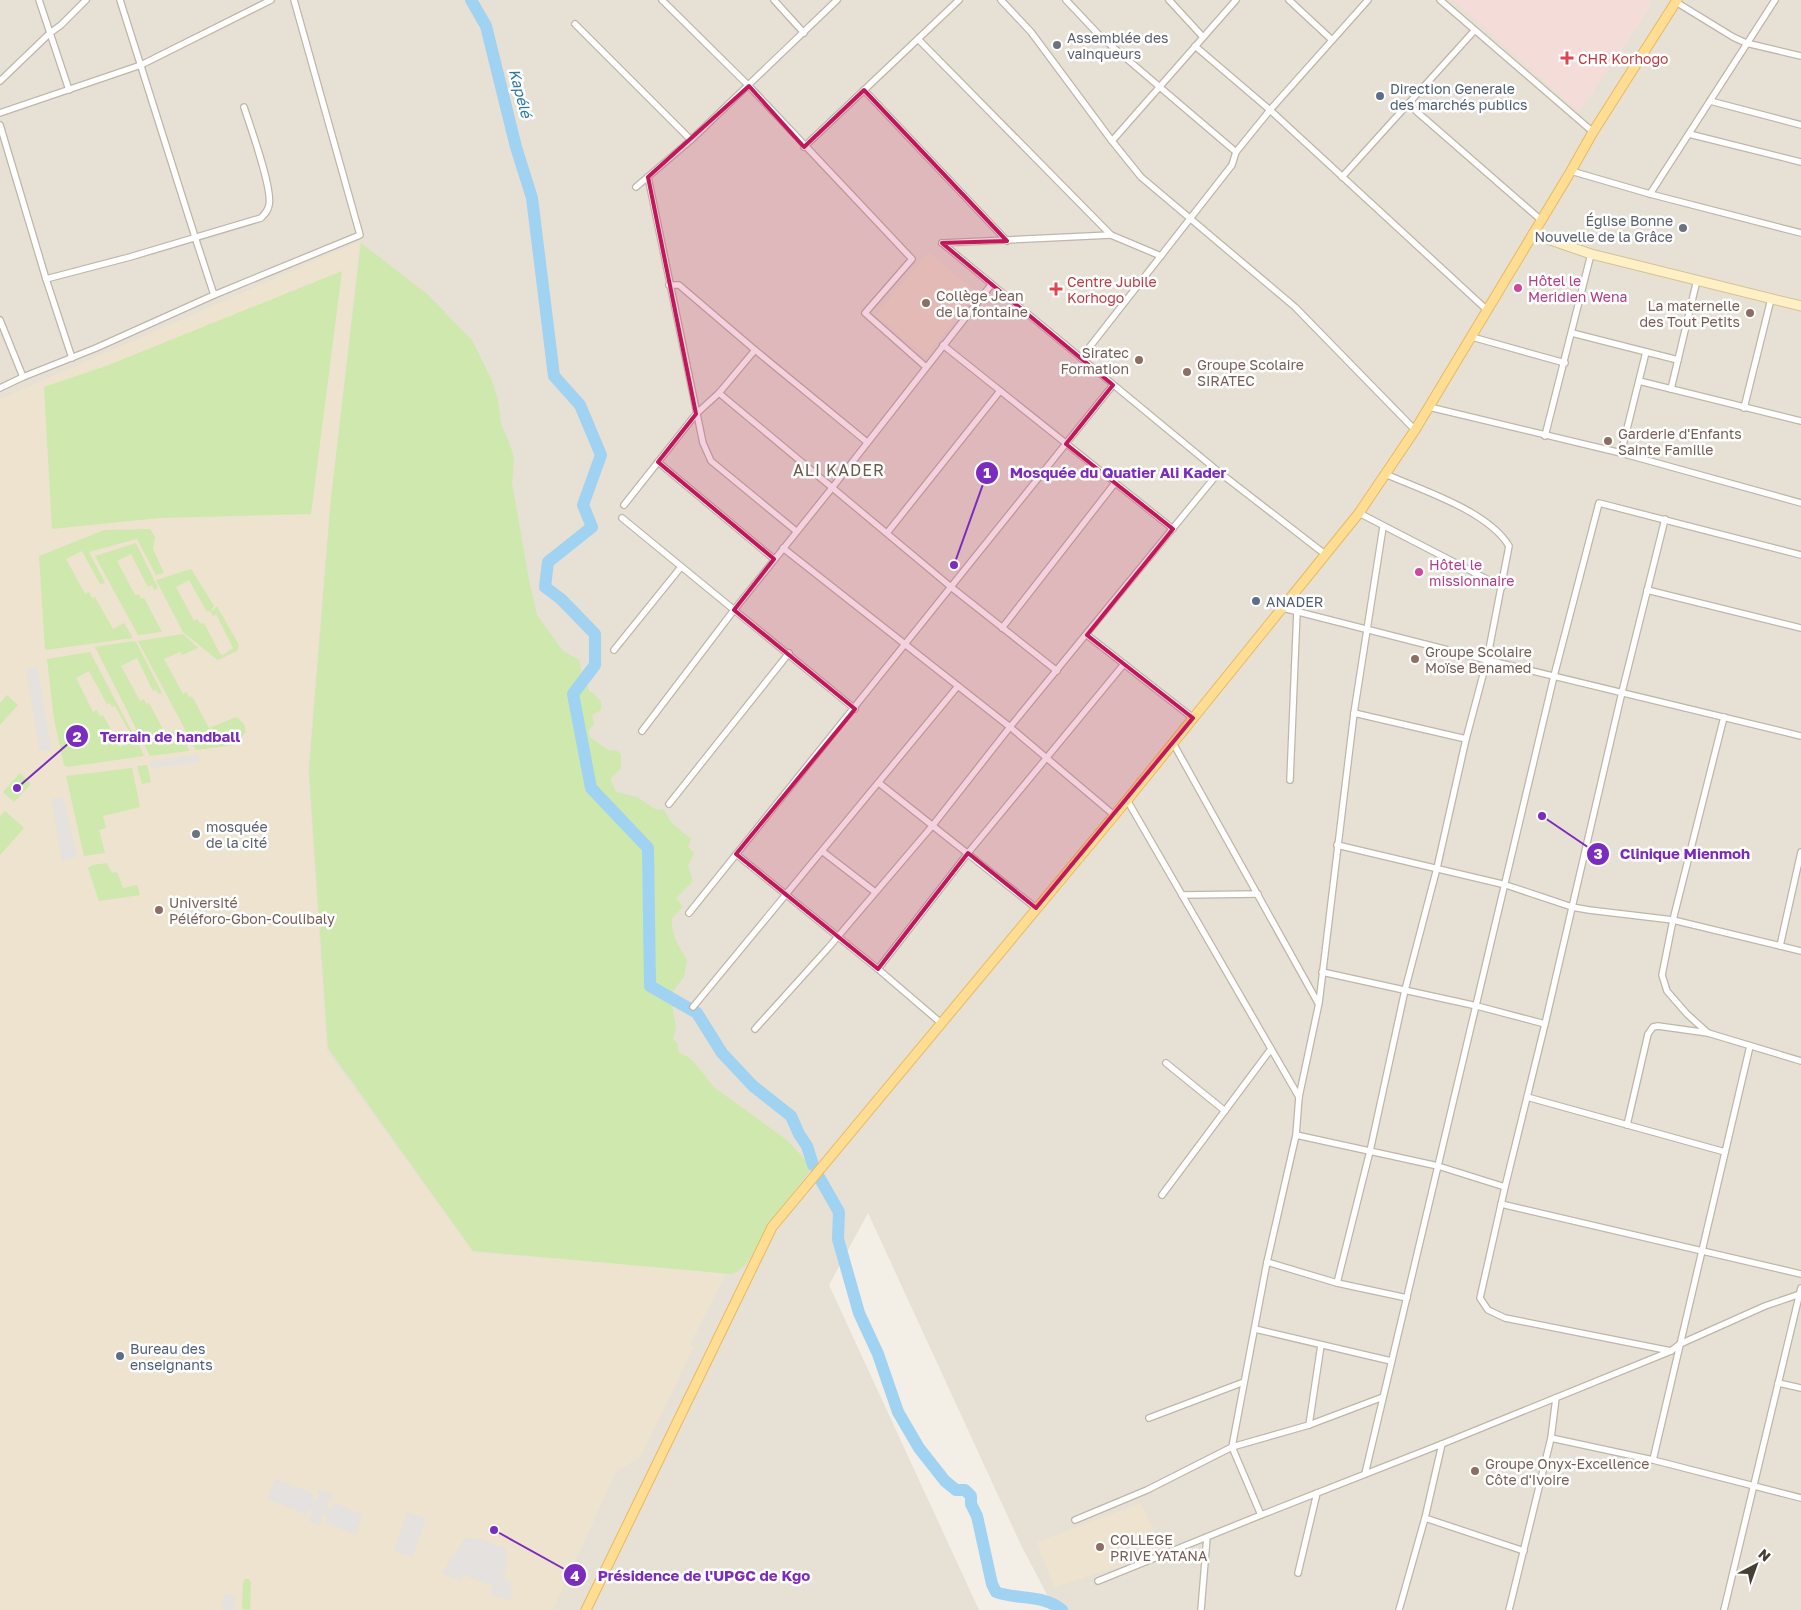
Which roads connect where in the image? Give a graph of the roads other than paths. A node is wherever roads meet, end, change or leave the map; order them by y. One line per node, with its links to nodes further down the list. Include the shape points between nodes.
1 (39, 0): 21 (street)
2 (86, 0): 21 (street)
3 (120, 0): 29 (street)
4 (271, 0): 29 (street)
5 (294, 0): 67 (street, via 360,235)
6 (662, 0): 31 (street)
7 (774, 0): 22 (street)
8 (837, 0): 22 (street)
9 (959, 0): 24 (street)
10 (1001, 0): 45 (street, via 1031,32)
11 (1066, 0): 32 (street, via 1100,36)
12 (1169, 0): 23 (street)
13 (1236, 0): 23 (street)
14 (1289, 0): 25 (street)
15 (1368, 0): 25 (street)
16 (1440, 0): 20 (street)
17 (1775, 0): 26 (street)
18 (1676, 1): 26 (street); 42 (main road)
19 (575, 24): 44 (street)
20 (1474, 31): 36 (street); 42 (street)
21 (50, 33): 30 (street); 33 (street)
22 (804, 33): 31 (street)
23 (1203, 37): 27 (street)
24 (918, 38): 34 (street); 57 (street)
25 (1332, 40): 38 (street)
26 (1746, 43): 28 (street); 35 (street)
27 (1194, 46): 32 (street); 38 (street)
28 (1801, 56)
29 (141, 65): 33 (street); 59 (street)
30 (0, 81)
31 (749, 86): 44 (street); 46 (street)
32 (1159, 87): 45 (street); 47 (street)
33 (69, 90): 39 (street)
34 (864, 90): 46 (street); 60 (street)
35 (1710, 101): 41 (street); 43 (street)
36 (1408, 104): 51 (street); 55 (street)
37 (244, 107): 59 (street, via 270,203 260,218)
38 (1270, 110): 47 (street); 51 (street)
39 (0, 113)
40 (0, 125): 63 (street)
41 (1801, 125)
42 (1593, 132): 49 (main road)
43 (1689, 134): 48 (street); 53 (street)
44 (691, 140): 50 (street)
45 (1112, 142): 54 (street, via 1141,177)
46 (804, 147): 81 (street, via 912,259 865,313)
47 (1236, 152): 54 (street, via 1232,165)
48 (1801, 162)
49 (1571, 171): 53 (street); 55 (main road)
50 (648, 177): 52 (street); 65 (street)
51 (1342, 177): 70 (street)
52 (636, 187)
53 (1650, 194): 56 (street)
54 (1190, 218): 62 (street); 93 (street, via 1295,307)
55 (1541, 220): 58 (main road)
56 (1801, 233)
57 (1111, 234): 60 (street); 62 (street)
58 (1533, 234): 61 (street); 70 (main road)
59 (194, 237): 63 (street); 67 (street)
60 (1006, 241): 66 (street, via 942,243)
61 (1591, 254): 64 (street); 72 (street)
62 (1161, 256): 78 (street)
63 (46, 279): 77 (street)
64 (1697, 280): 68 (street); 79 (street)
65 (669, 285): 75 (street, via 680,285); 91 (street)
66 (991, 285): 74 (street); 78 (street)
67 (214, 295): 77 (street)
68 (1771, 299): 69 (street); 90 (street)
69 (1801, 306)
70 (1487, 310): 73 (main road)
71 (0, 320): 82 (street)
72 (1572, 333): 76 (street); 80 (street)
73 (1472, 337): 80 (street); 89 (main road)
74 (943, 345): 81 (street); 87 (street)
75 (755, 350): 88 (street); 95 (street)
76 (1646, 352): 79 (street); 83 (street)
77 (72, 358): 82 (street)
78 (1081, 358): 84 (street)
79 (1678, 360): 86 (street)
80 (1565, 363): 94 (street)
81 (926, 367): 95 (street)
82 (23, 377): 85 (street)
83 (1639, 381): 86 (street); 97 (street)
84 (1113, 385): 96 (street); 99 (street)
85 (0, 388)
86 (1671, 389): 90 (street)
87 (1000, 391): 96 (street); 111 (street)
88 (719, 393): 91 (street); 102 (street)
89 (1429, 407): 93 (main road); 94 (street)
90 (1744, 408): 92 (street)
91 (696, 414): 98 (street); 110 (street, via 711,461)
92 (1801, 421)
93 (1415, 430): 100 (main road)
94 (1545, 436): 97 (street)
95 (867, 442): 102 (street)
96 (1066, 444): 101 (street); 117 (street)
97 (1622, 454): 103 (street)
98 (658, 462): 104 (street); 115 (street)
99 (1219, 472): 109 (street); 113 (street)
100 (1385, 474): 105 (main road); 118 (street, via 1459,506 1503,536 1509,546)
101 (1115, 483): 109 (street); 123 (street)
102 (832, 488): 110 (street); 111 (street)
103 (1801, 503)
104 (624, 505)
105 (1359, 513): 108 (street); 113 (main road)
106 (622, 518): 116 (street)
107 (1665, 519): 114 (street); 119 (street); 133 (street, via 1599,503)
108 (1382, 527): 118 (street); 124 (street)
109 (1172, 529): 126 (street)
110 (796, 531): 112 (street)
111 (887, 533): 117 (street)
112 (782, 548): 115 (street); 127 (street)
113 (1326, 555): 120 (main road)
114 (1801, 555)
115 (774, 559): 121 (street)
116 (681, 567): 121 (street); 128 (street)
117 (951, 587): 123 (street); 127 (street)
118 (1502, 587): 130 (street)
119 (1647, 590): 125 (street); 135 (street)
120 (1282, 608): 122 (street); 139 (main road)
121 (734, 610): 129 (street); 141 (street)
122 (1297, 611): 124 (street); 146 (street)
123 (1002, 628): 132 (street)
124 (1366, 628): 130 (street); 137 (street)
125 (1801, 628)
126 (1087, 635): 131 (street); 132 (street)
127 (904, 644): 134 (street); 136 (street)
128 (614, 650)
129 (789, 653): 136 (street); 149 (street)
130 (1487, 660): 133 (street); 143 (street)
131 (1124, 664): 139 (street); 145 (street)
132 (1057, 671): 140 (street)
133 (1554, 676): 135 (street); 158 (street)
134 (958, 686): 140 (street); 147 (street)
135 (1622, 692): 138 (street); 163 (street)
136 (855, 709): 156 (street)
137 (1354, 713): 143 (street); 152 (street)
138 (1724, 717): 142 (street); 166 (street)
139 (1193, 718): 144 (main road)
140 (1010, 727): 145 (street); 151 (street)
141 (642, 730)
142 (1801, 736)
143 (1466, 739): 157 (street)
144 (1173, 743): 148 (main road); 160 (street)
145 (1046, 757): 150 (street); 155 (street)
146 (1290, 780)
147 (879, 783): 151 (street); 153 (street)
148 (1126, 800): 150 (main road); 162 (street)
149 (669, 804)
150 (1114, 814): 164 (main road)
151 (933, 825): 155 (street); 159 (street)
152 (1337, 845): 157 (street); 171 (street)
153 (822, 851): 159 (street); 161 (street)
154 (1801, 852): 168 (street)
155 (968, 853): 164 (street); 170 (street)
156 (736, 854): 161 (street); 165 (street)
157 (1437, 868): 158 (street); 172 (street)
158 (1506, 886): 163 (street); 174 (street)
159 (875, 892): 167 (street)
160 (1258, 894): 162 (street); 173 (street)
161 (786, 895): 167 (street); 175 (street)
162 (1182, 895): 181 (street)
163 (1572, 906): 166 (street); 177 (street)
164 (1036, 908): 176 (main road)
165 (689, 913)
166 (1673, 920): 168 (street); 179 (street, via 1662,975 1666,992)
167 (838, 936): 170 (street); 178 (street)
168 (1780, 946): 169 (street)
169 (1801, 951)
170 (878, 968): 176 (street)
171 (1322, 972): 172 (street); 173 (street)
172 (1405, 990): 174 (street); 189 (street)
173 (1318, 1003): 184 (street)
174 (1477, 1006): 177 (street); 191 (street)
175 (693, 1007)
176 (941, 1023): 228 (main road, via 772,1227)
177 (1545, 1024): 185 (street)
178 (755, 1029)
179 (1708, 1034): 180 (street); 187 (street, via 1658,1026 1651,1030)
180 (1750, 1046): 182 (street); 190 (street)
181 (1271, 1049): 184 (street); 186 (street)
182 (1801, 1060)
183 (1166, 1063): 186 (street)
184 (1299, 1097): 188 (street)
185 (1527, 1098): 187 (street); 192 (street)
186 (1225, 1111): 193 (street)
187 (1627, 1125): 190 (street)
188 (1296, 1135): 189 (street); 196 (street)
189 (1370, 1151): 191 (street); 198 (street)
190 (1725, 1152): 195 (street)
191 (1438, 1166): 192 (street); 200 (street)
192 (1505, 1186): 194 (street)
193 (1162, 1195)
194 (1502, 1204): 195 (street); 204 (street, via 1480,1298 1488,1310 1505,1318)
195 (1701, 1251): 197 (street); 203 (street)
196 (1267, 1262): 198 (street); 201 (street)
197 (1801, 1274)
198 (1337, 1283): 200 (street)
199 (1800, 1291): 203 (street); 207 (street)
200 (1407, 1298): 205 (street)
201 (1254, 1329): 202 (street); 206 (street)
202 (1322, 1344): 205 (street); 212 (street)
203 (1680, 1344): 204 (street); 216 (street)
204 (1671, 1352): 210 (street)
205 (1392, 1361): 209 (street)
206 (1244, 1382): 211 (street); 215 (street)
207 (1778, 1383): 208 (street); 218 (street)
208 (1801, 1388)
209 (1383, 1397): 212 (street); 217 (street)
210 (1556, 1398): 213 (street); 214 (street)
211 (1149, 1418)
212 (1309, 1425): 215 (street)
213 (1551, 1438): 216 (street); 225 (street)
214 (1442, 1444): 217 (street); 222 (street)
215 (1232, 1447): 221 (street); 223 (street, via 1147,1490)
216 (1653, 1460): 218 (street)
217 (1365, 1474): 219 (street)
218 (1754, 1485): 220 (street); 232 (street)
219 (1317, 1493): 221 (street); 226 (street)
220 (1801, 1498)
221 (1261, 1514): 224 (street)
222 (1425, 1518): 225 (street); 230 (street)
223 (1075, 1520)
224 (1206, 1537): 227 (street); 229 (street)
225 (1524, 1550): 231 (street)
226 (1298, 1573)
227 (1098, 1581)
228 (586, 1610)
229 (1201, 1610)
230 (1399, 1610)
231 (1509, 1610)
232 (1724, 1610)

